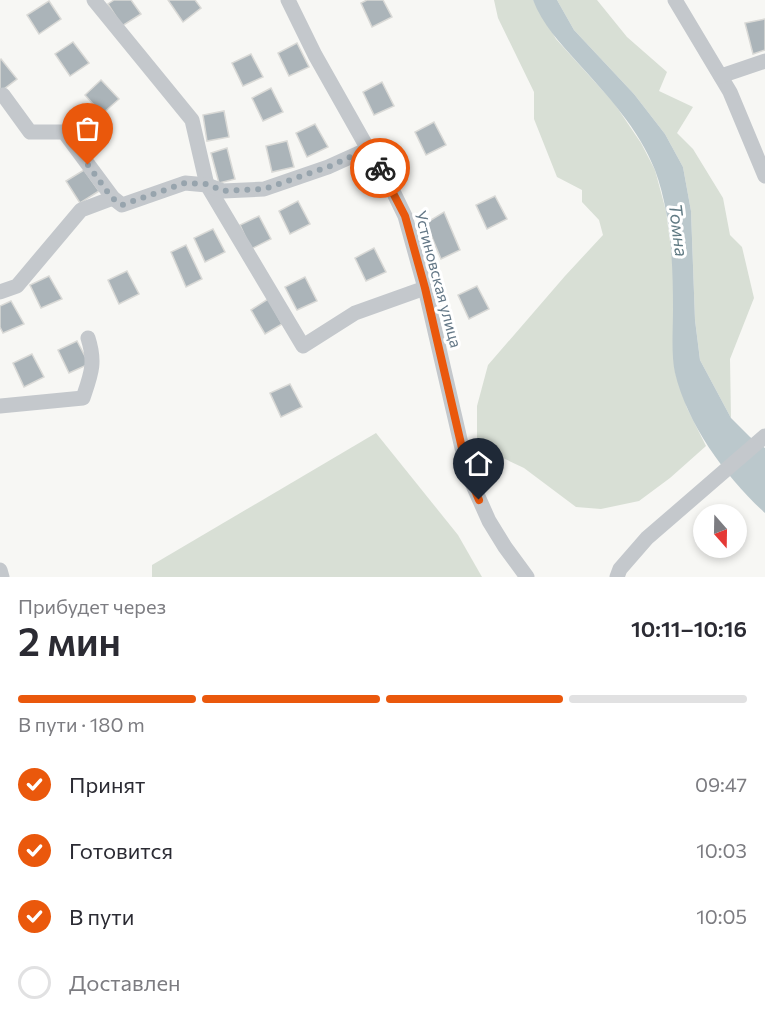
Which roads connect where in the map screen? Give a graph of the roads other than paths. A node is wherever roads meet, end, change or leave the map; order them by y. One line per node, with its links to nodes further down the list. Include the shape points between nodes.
1 (94, 0): 9 (street, via 192,120)
2 (288, 0): 7 (street, Устиновская улица)
3 (675, 0): 5 (street)
4 (765, 61): 5 (street)
5 (722, 76): 8 (street)
6 (3, 95): 10 (street, via 30,132 64,132)
7 (368, 149): 9 (street, via 264,189 223,191); 11 (street, Устиновская улица, via 405,216)
8 (765, 176)
9 (207, 184): 10 (street, via 185,183 122,205); 11 (street, via 303,346 355,313)
10 (112, 198): 12 (street, via 81,210 17,286)
11 (425, 288): 18 (street, Устиновская улица, via 468,474 489,521)
12 (0, 292)
13 (88, 338): 14 (street, via 94,354 83,398)
14 (0, 406)
15 (765, 436): 19 (street, via 647,538)
16 (0, 570): 17 (street)
17 (2, 577)
18 (527, 577)
19 (617, 577)

